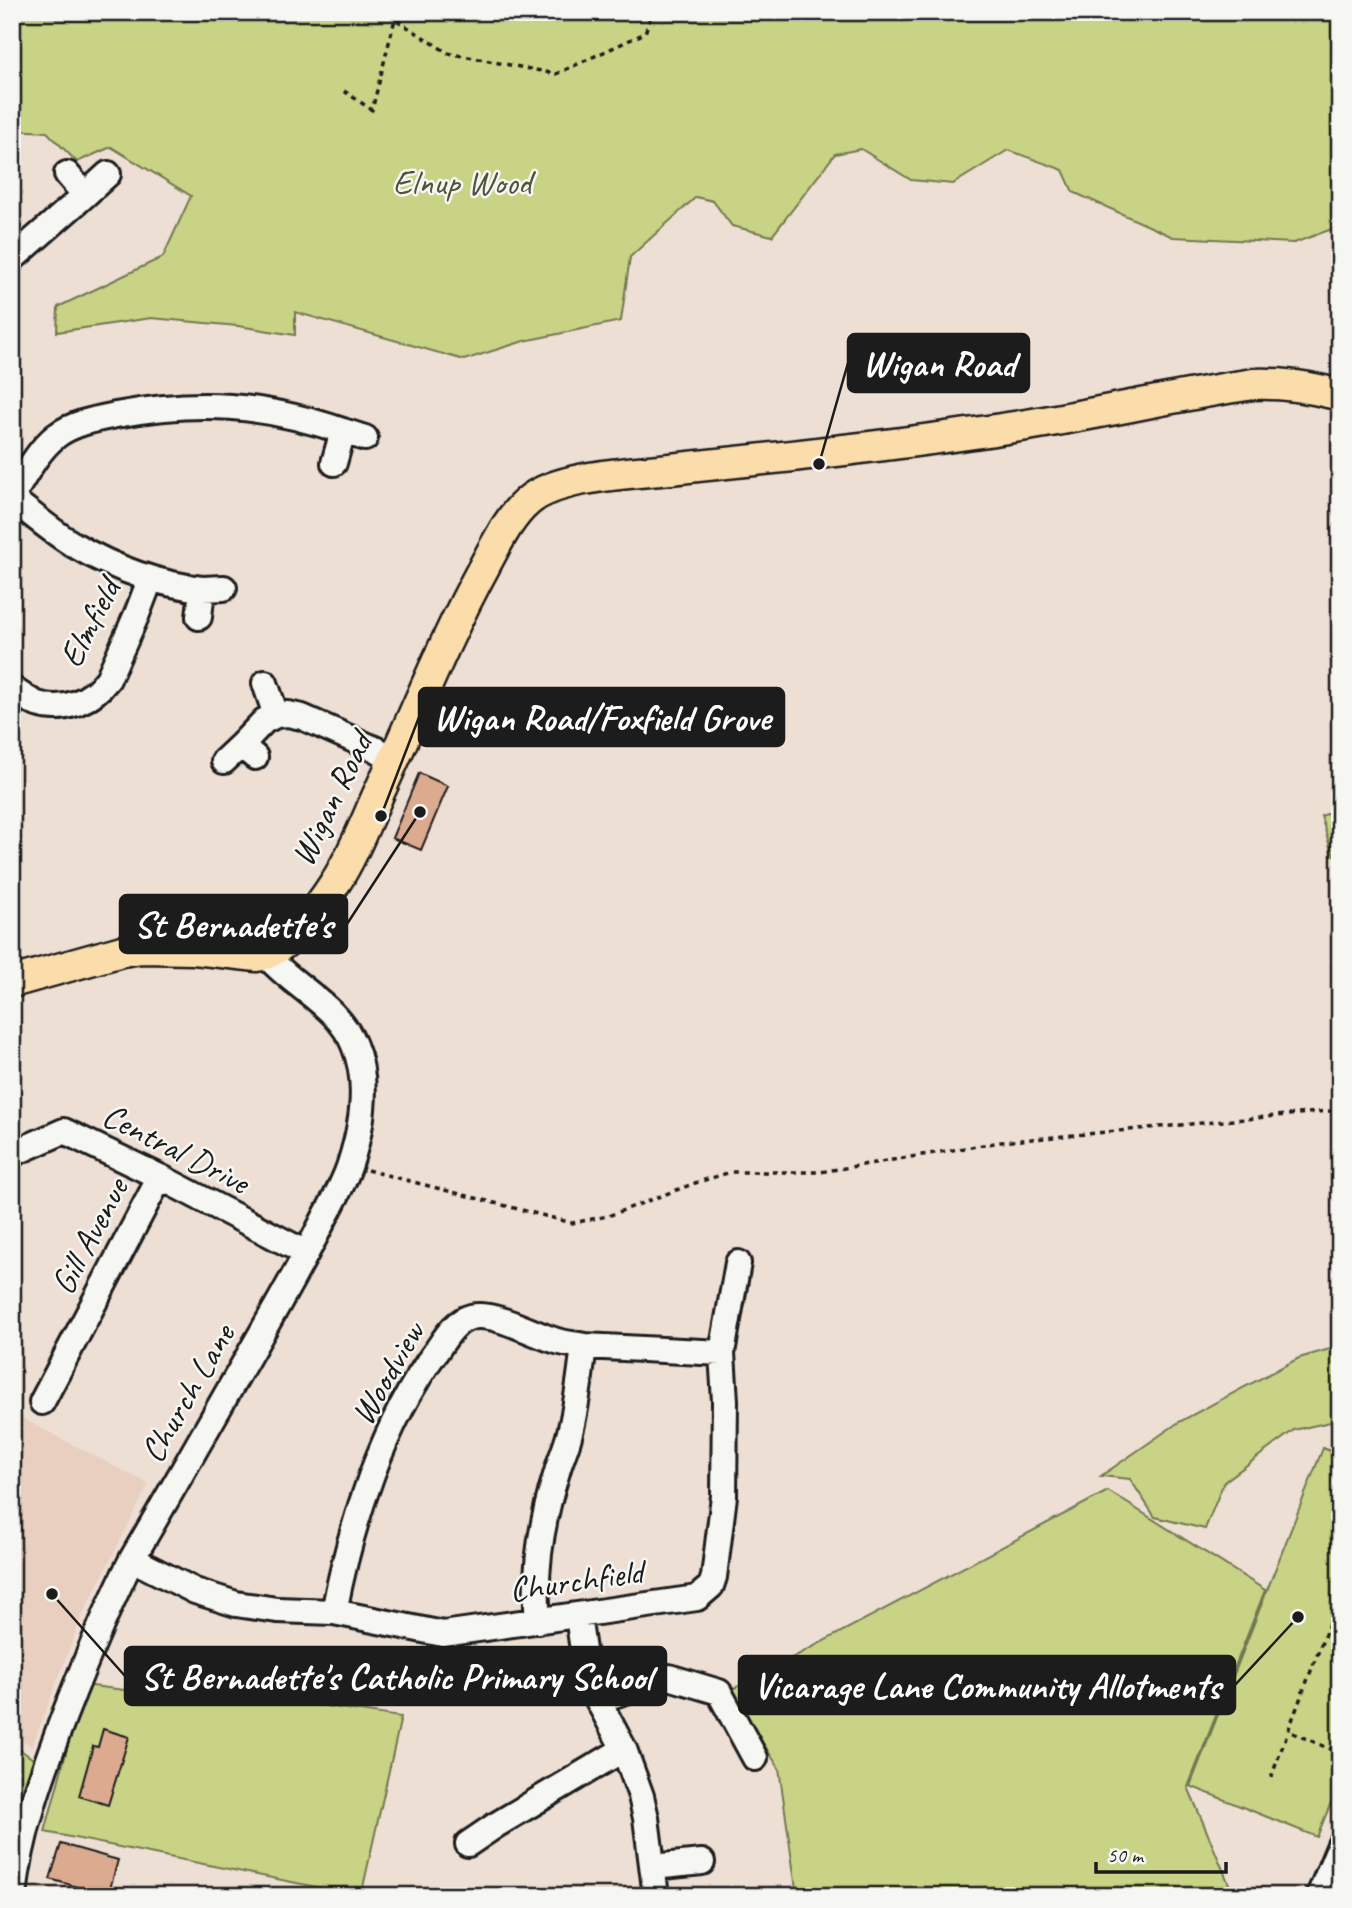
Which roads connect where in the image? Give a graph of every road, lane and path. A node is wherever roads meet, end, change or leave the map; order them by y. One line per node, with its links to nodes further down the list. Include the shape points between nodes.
1 (392, 12): 3 (path)
2 (653, 12): 3 (path, via 645,33 556,74 448,53)
3 (395, 19): 4 (path, via 372,110)
4 (344, 91)
5 (66, 174): 7 (street)
6 (108, 174): 7 (street)
7 (85, 195): 8 (street)
8 (12, 259)
9 (1340, 396): 18 (main road, Wigan Road, via 1305,386 1253,384 1017,427 855,450 618,474 552,487 528,501 501,536 451,632)
10 (334, 463): 11 (street, via 354,435 275,411 162,408 72,427 43,449)
11 (12, 497): 12 (street, via 72,544)
12 (150, 580): 13 (street, via 213,588); 15 (street, Elmfield, via 101,689 81,702 58,707 34,703)
13 (199, 617)
14 (265, 683): 16 (street)
15 (12, 689)
16 (276, 715): 17 (street, via 264,721); 18 (street, via 302,717)
17 (240, 754)
18 (395, 758): 19 (main road, Wigan Road, via 321,904)
19 (266, 955): 20 (main road, via 142,948); 23 (street, Church Lane, via 333,1013 354,1043 363,1096)
20 (13, 979)
21 (1340, 1110): 23 (path, via 1002,1142 820,1172 731,1172 608,1216 572,1223)
22 (12, 1154): 24 (street, Central Drive, via 64,1131)
23 (349, 1166): 25 (street, Church Lane)
24 (160, 1177): 25 (street, Central Drive); 29 (street, Gill Avenue)
25 (306, 1253): 30 (street, Church Lane)
26 (738, 1263): 28 (street, Churchfield)
27 (584, 1346): 28 (street, Woodview); 32 (street, Woodview, via 491,1317 467,1318 454,1327 393,1423 351,1538); 34 (street, via 569,1437 542,1534 536,1582)
28 (722, 1353): 33 (street, Churchfield, via 723,1496 711,1586 697,1598)
29 (42, 1402)
30 (132, 1559): 32 (street, Churchfield, via 222,1600 259,1608); 45 (street, Church Lane, via 98,1630 45,1767 19,1857)
31 (1340, 1595): 36 (path)
32 (334, 1612): 34 (street, Churchfield, via 443,1634)
33 (578, 1616): 34 (street, Churchfield); 35 (street, via 587,1670)
34 (538, 1620)
35 (598, 1700): 37 (street); 39 (street, via 669,1677 719,1692)
36 (1288, 1731): 38 (path); 40 (path)
37 (624, 1749): 41 (street); 44 (street, via 646,1818)
38 (1340, 1753)
39 (755, 1758)
40 (1271, 1778)
41 (469, 1844)
42 (1340, 1845): 47 (street)
43 (702, 1861): 44 (street)
44 (653, 1867): 46 (street)
45 (14, 1896)
46 (656, 1896)
47 (1319, 1896)

